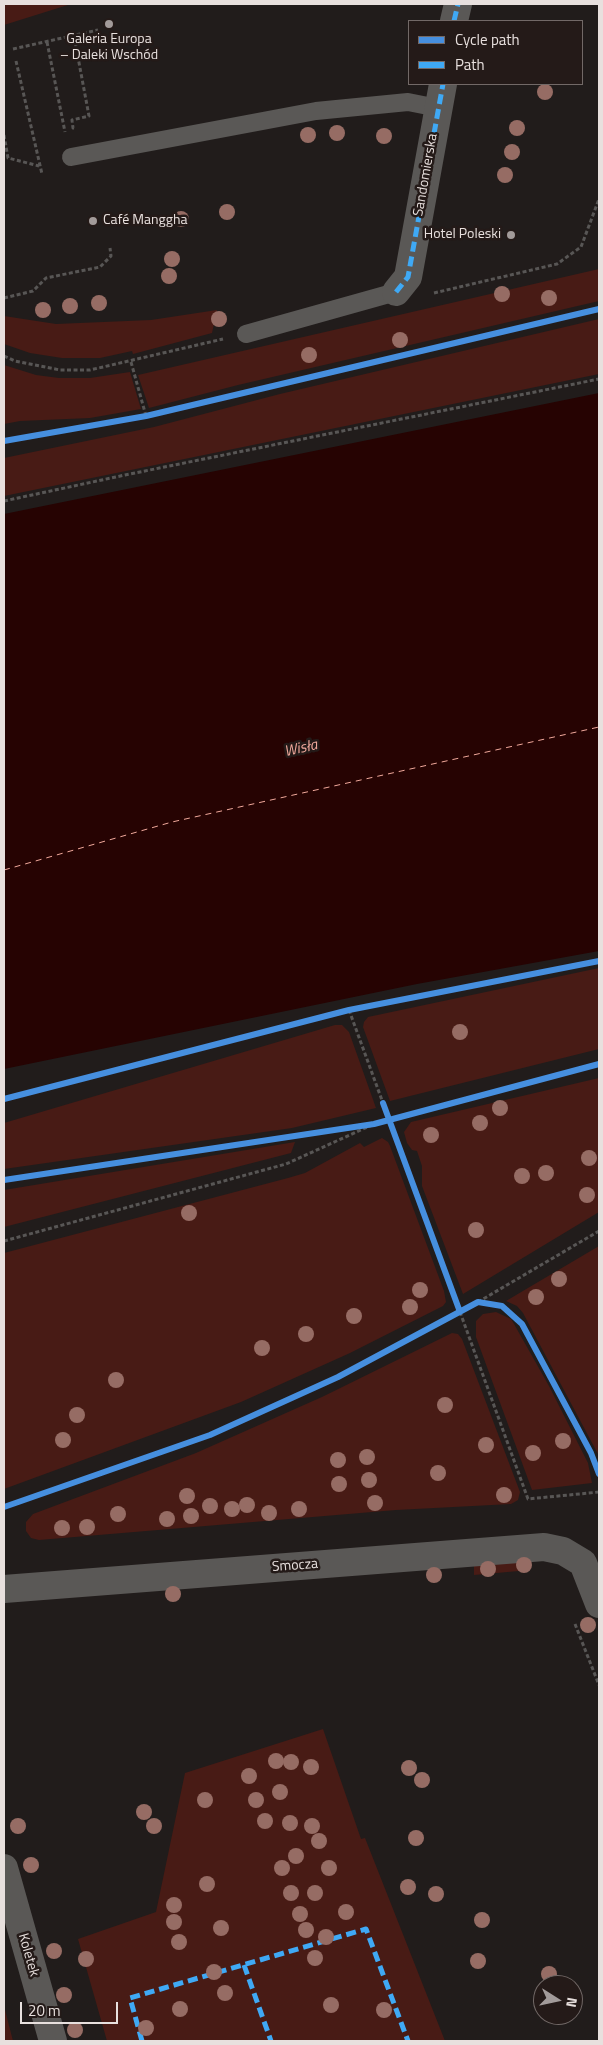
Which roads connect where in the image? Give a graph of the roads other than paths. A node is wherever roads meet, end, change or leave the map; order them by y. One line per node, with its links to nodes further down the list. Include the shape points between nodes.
1 (458, 4): 2 (street)
2 (454, 20)
3 (440, 96): 4 (lane, via 316,111); 5 (street, Sandomierska, via 408,277)
4 (71, 157)
5 (396, 292): 6 (lane)
6 (246, 334)
7 (4, 1588): 8 (street, Smocza, via 544,1547 563,1551 583,1563)
8 (599, 1604)
9 (4, 1868): 10 (street, Koletek)
10 (53, 2041)

